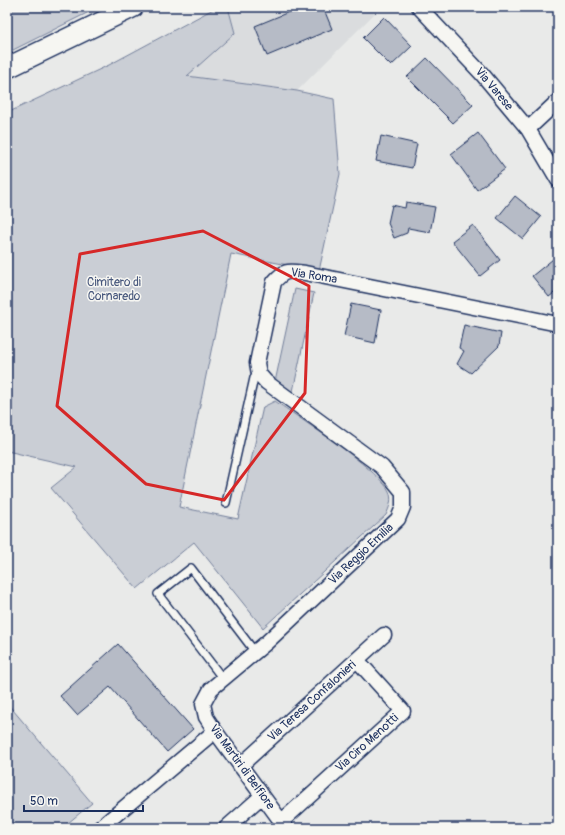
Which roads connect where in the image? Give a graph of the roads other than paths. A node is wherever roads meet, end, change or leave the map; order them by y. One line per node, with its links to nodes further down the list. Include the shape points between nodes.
1 (133, 7): 3 (street)
2 (419, 7): 5 (street, Via Varese, via 482,74)
3 (7, 68)
4 (558, 102): 5 (street)
5 (528, 129): 6 (street, Via Varese)
6 (558, 180)
7 (558, 324): 8 (street, Via Roma, via 287,271 274,282 257,363)
8 (259, 374): 9 (lane, Via Roma, via 254,378); 11 (street, Via Reggio Emilia, via 266,382 382,467 403,492 403,507 398,519)
9 (226, 503)
10 (384, 635): 12 (street, Via Teresa Confalonieri)
11 (255, 652): 13 (street, Via Reggio Emilia); 13 (lane, via 191,568 158,594)
12 (357, 660): 16 (street, Via Teresa Confalonieri); 18 (street, Via Ciro Menotti, via 402,711)
13 (223, 679): 14 (street, Via Reggio Emilia, via 211,689)
14 (203, 704): 15 (street, Via Martiri di Belfiore, via 206,717)
15 (214, 731): 16 (street, Via Martiri di Belfiore); 19 (street)
16 (240, 766): 17 (street, Via Martiri di Belfiore)
17 (262, 796): 18 (street, Via Martiri di Belfiore); 20 (street)
18 (283, 825)
19 (100, 828)
20 (226, 828)

